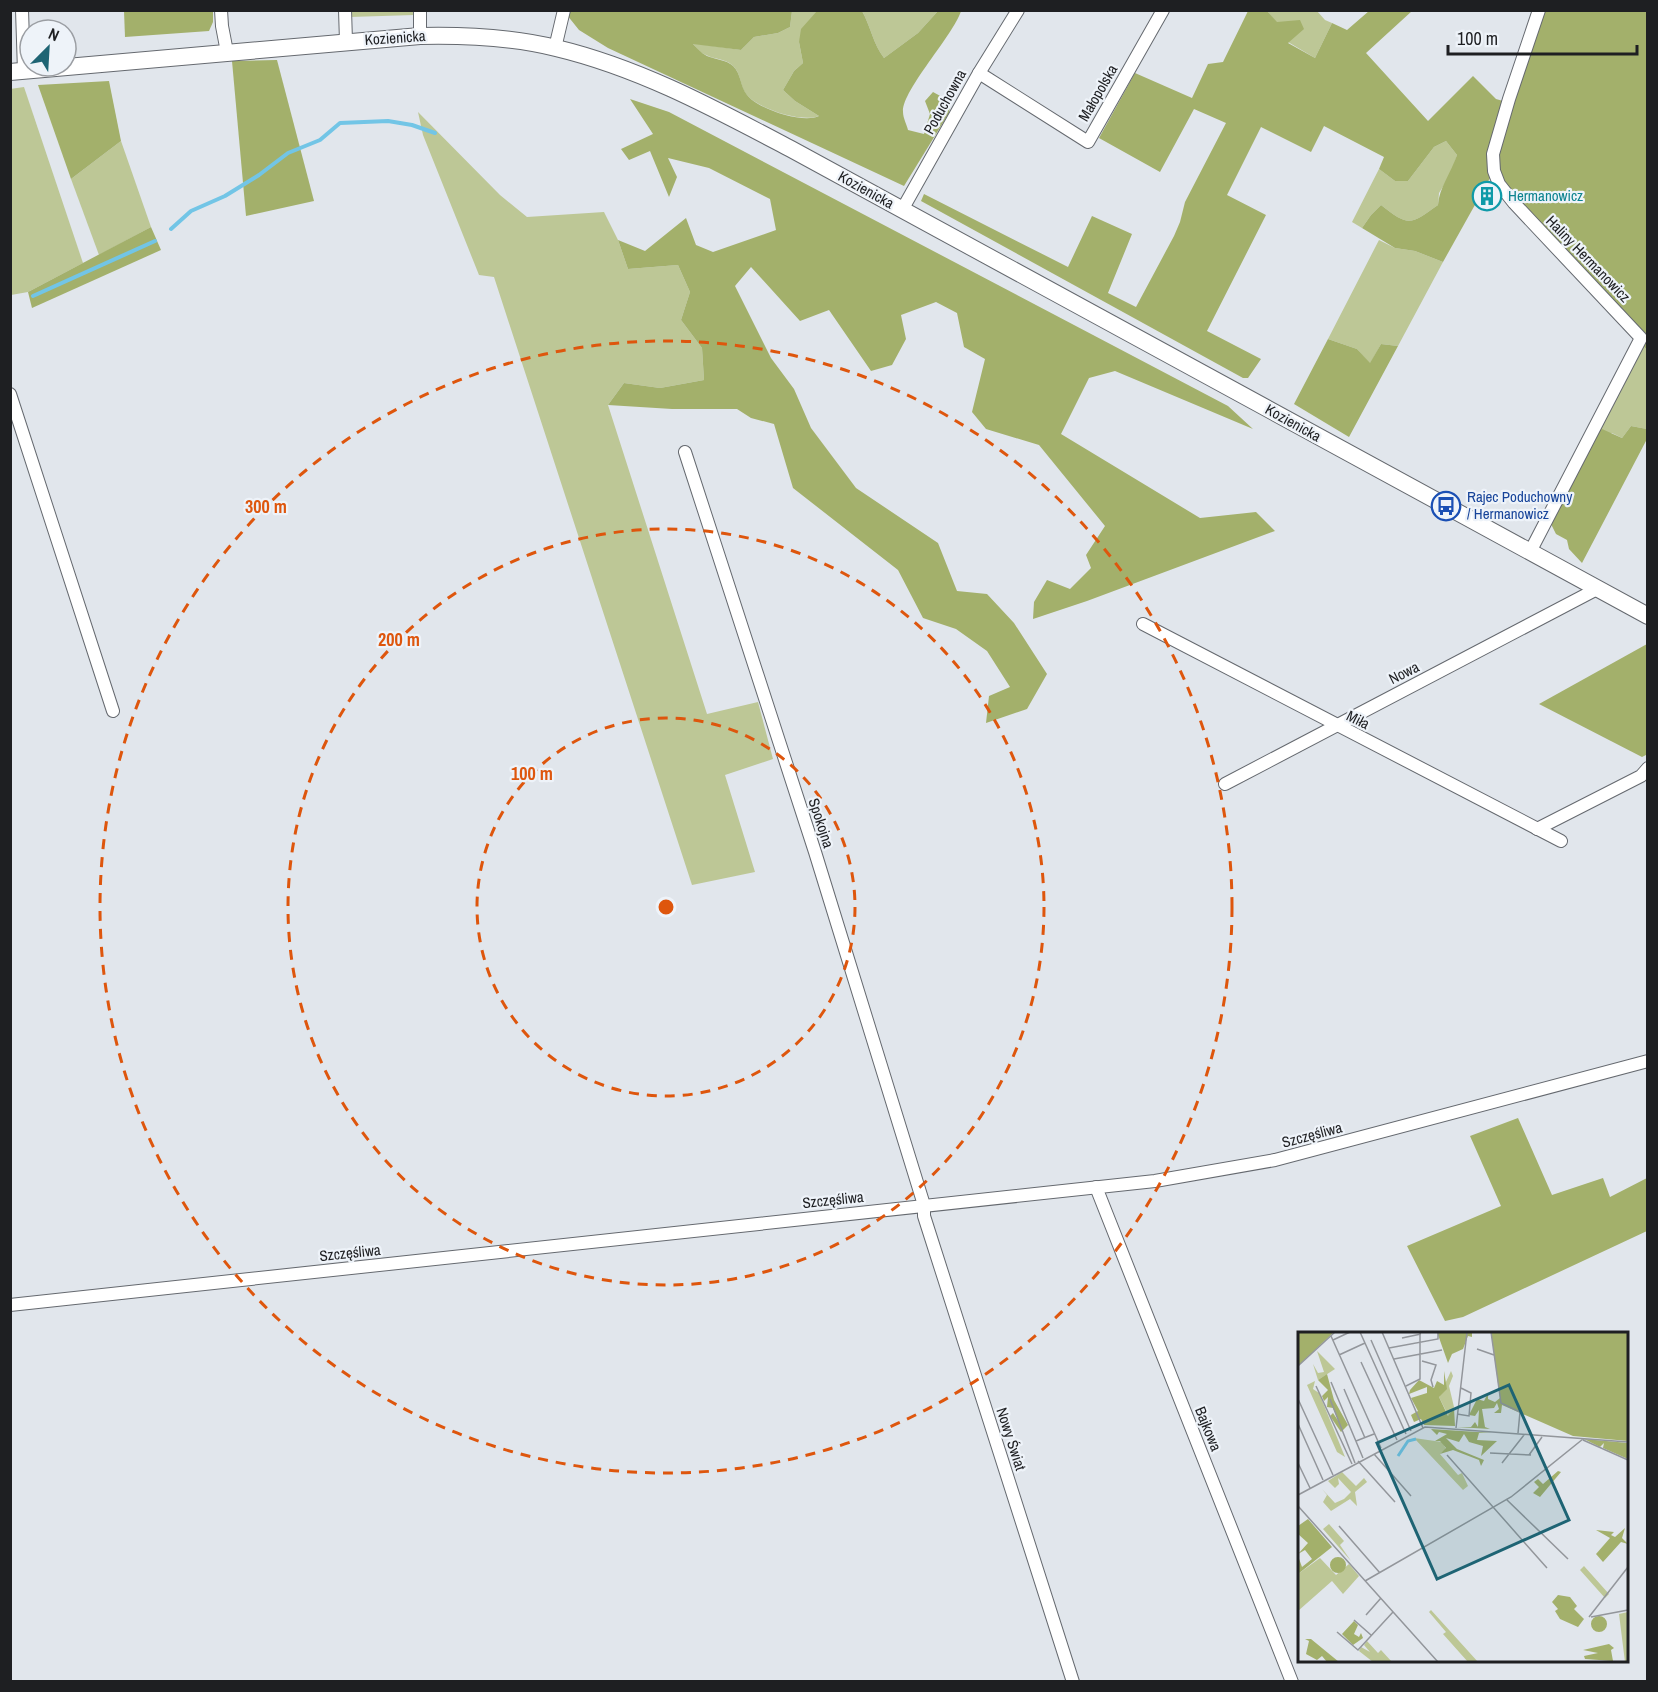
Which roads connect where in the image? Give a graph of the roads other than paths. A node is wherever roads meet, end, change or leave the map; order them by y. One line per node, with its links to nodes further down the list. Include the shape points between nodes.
1 (22, 10): 13 (street)
2 (221, 10): 12 (street)
3 (345, 10): 10 (street)
4 (420, 10): 9 (street)
5 (564, 10): 11 (street)
6 (1018, 10): 14 (street, Poduchowna)
7 (1163, 10): 14 (street, Małopolska, via 1088,142)
8 (1539, 10): 18 (street, Haliny Hermanowicz, via 1492,154 1498,184 1641,338)
9 (420, 36): 10 (main road, Kozienicka); 11 (main road, Kozienicka, via 492,38)
10 (346, 41): 12 (main road, Kozienicka)
11 (555, 48): 15 (main road, Kozienicka, via 620,67 686,95)
12 (227, 52): 13 (main road, Kozienicka)
13 (17, 71)
14 (979, 73): 15 (street, Poduchowna)
15 (902, 210): 18 (main road, Kozienicka)
16 (10, 394): 22 (street)
17 (685, 452): 30 (street, Spokojna)
18 (1530, 552): 19 (main road, Kozienicka)
19 (1597, 589): 20 (main road, Kozienicka); 23 (street, Nowa)
20 (1647, 616)
21 (1143, 624): 23 (street, Miła)
22 (113, 711)
23 (1336, 725): 25 (street, Nowa); 26 (street, Miła)
24 (1647, 768): 26 (street, via 1641,776)
25 (1226, 784)
26 (1537, 829): 27 (street, Miła)
27 (1561, 841)
28 (1647, 1061): 29 (street, Szczęśliwa, via 1275,1160)
29 (1096, 1187): 30 (street, Szczęśliwa); 33 (street, Bajkowa)
30 (924, 1205): 31 (street, Szczęśliwa); 32 (street, Nowy Świat, via 924,1216)
31 (10, 1305)
32 (1073, 1682)
33 (1292, 1682)

